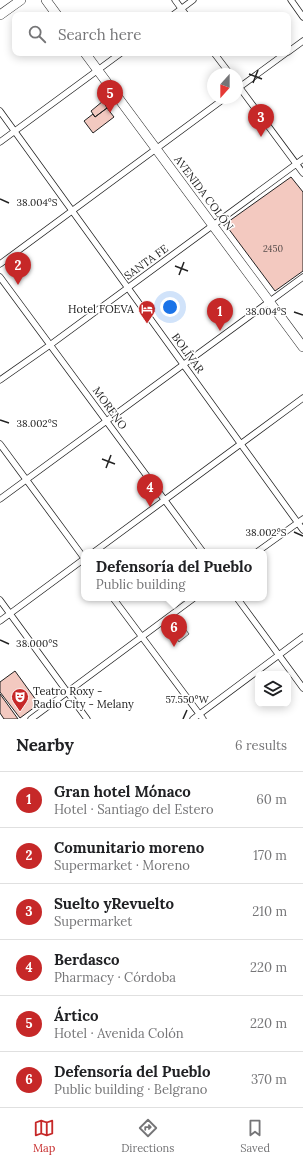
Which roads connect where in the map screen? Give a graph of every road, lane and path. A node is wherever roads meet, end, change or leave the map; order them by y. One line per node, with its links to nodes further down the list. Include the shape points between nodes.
1 (21, 0): 10 (main road)
2 (46, 0): 7 (main road)
3 (175, 0): 6 (street)
4 (193, 0): 6 (street)
5 (291, 0): 11 (street)
6 (182, 8): 8 (street); 9 (street)
7 (55, 12)
8 (177, 12)
9 (184, 12)
10 (0, 15)
11 (303, 17)
12 (303, 41): 13 (street)
13 (291, 49)
14 (87, 56): 19 (main road, AVENIDA COLÓN)
15 (117, 56): 19 (street)
16 (216, 56): 18 (street)
17 (281, 56): 20 (street)
18 (225, 68)
19 (98, 70): 24 (street); 26 (main road, AVENIDA COLÓN)
20 (243, 83)
21 (243, 94): 28 (street)
22 (217, 104): 26 (street)
23 (0, 111): 24 (street, BOLÍVAR)
24 (15, 131): 25 (street); 30 (street, BOLÍVAR)
25 (0, 142)
26 (156, 149): 30 (street); 31 (main road, AVENIDA COLÓN)
27 (303, 159): 28 (street, SANTA FE)
28 (296, 164): 29 (street); 31 (street, SANTA FE)
29 (303, 173)
30 (72, 211): 32 (street); 35 (street, BOLÍVAR)
31 (213, 225): 35 (street, SANTA FE); 36 (main road, AVENIDA COLÓN)
32 (0, 264)
33 (0, 277): 37 (street, MORENO)
34 (303, 277): 36 (street)
35 (128, 288): 37 (street, SANTA FE); 39 (street, BOLÍVAR)
36 (269, 302): 38 (main road, AVENIDA COLÓN); 39 (street)
37 (50, 345): 40 (street, SANTA FE); 42 (street, MORENO)
38 (303, 347)
39 (184, 364): 42 (street); 44 (street, BOLÍVAR)
40 (0, 380)
41 (303, 398): 44 (street)
42 (106, 421): 45 (street); 47 (street, MORENO)
43 (0, 444): 45 (street)
44 (241, 444): 47 (street); 49 (street, BOLÍVAR)
45 (26, 480): 46 (street); 54 (street)
46 (0, 499)
47 (164, 500): 51 (street); 52 (street, MORENO)
48 (303, 518): 49 (street)
49 (298, 522): 50 (street, BOLÍVAR); 53 (street)
50 (303, 530)
51 (98, 549)
52 (201, 549)
53 (261, 549)
54 (81, 555)
55 (81, 561): 60 (street)
56 (0, 600): 60 (street)
57 (115, 601): 62 (street)
58 (190, 601): 62 (street)
59 (239, 601): 64 (street)
60 (10, 614): 61 (street); 66 (street)
61 (0, 621)
62 (142, 637): 66 (street); 67 (street)
63 (303, 637): 64 (street)
64 (279, 655): 65 (street); 67 (street)
65 (303, 688)
66 (68, 692): 68 (street); 69 (street)
67 (201, 717): 70 (street)
68 (31, 719)
69 (87, 719)
70 (193, 719)

